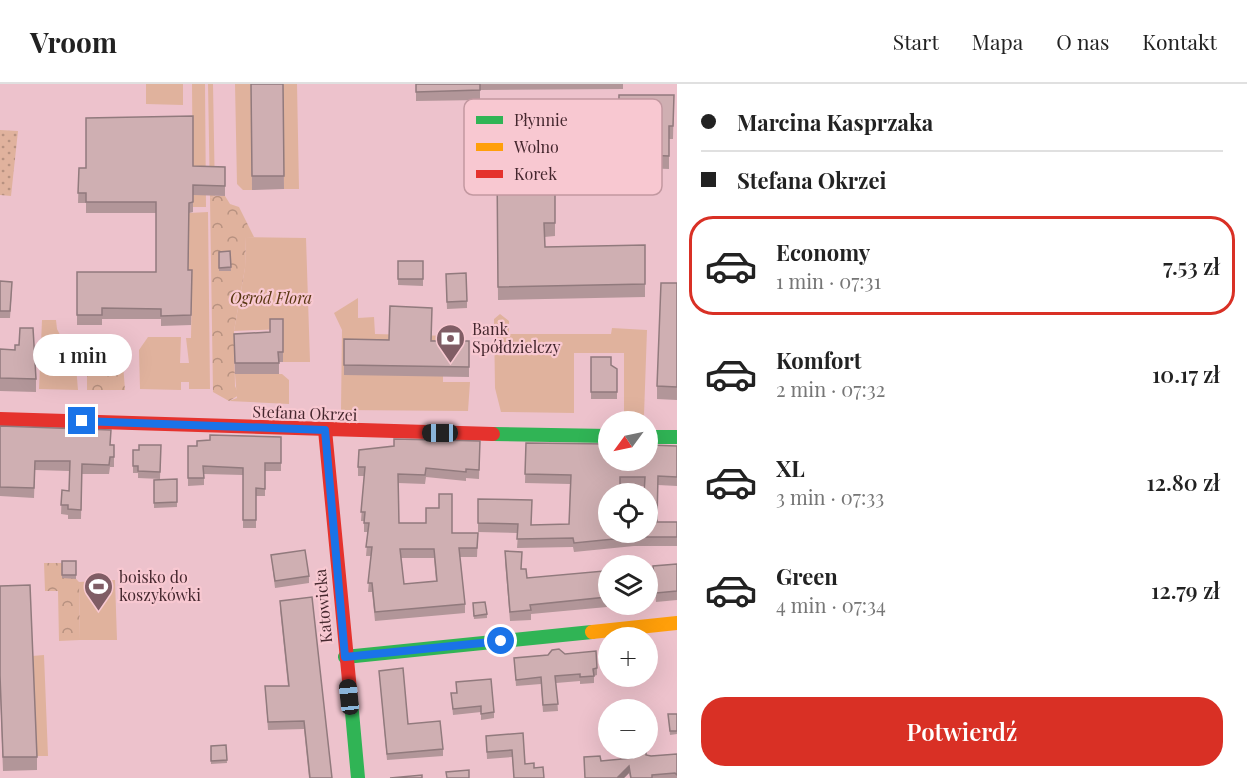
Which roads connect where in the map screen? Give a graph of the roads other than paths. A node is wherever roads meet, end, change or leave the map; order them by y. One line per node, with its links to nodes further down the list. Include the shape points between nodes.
1 (0, 418): 2 (street, Stefana Okrzei)
2 (325, 430): 3 (street, Stefana Okrzei); 7 (street, Katowicka)
3 (598, 436)
4 (658, 437): 5 (street)
5 (677, 437)
6 (677, 623): 7 (street)
7 (345, 657): 8 (street, Katowicka)
8 (358, 778)

